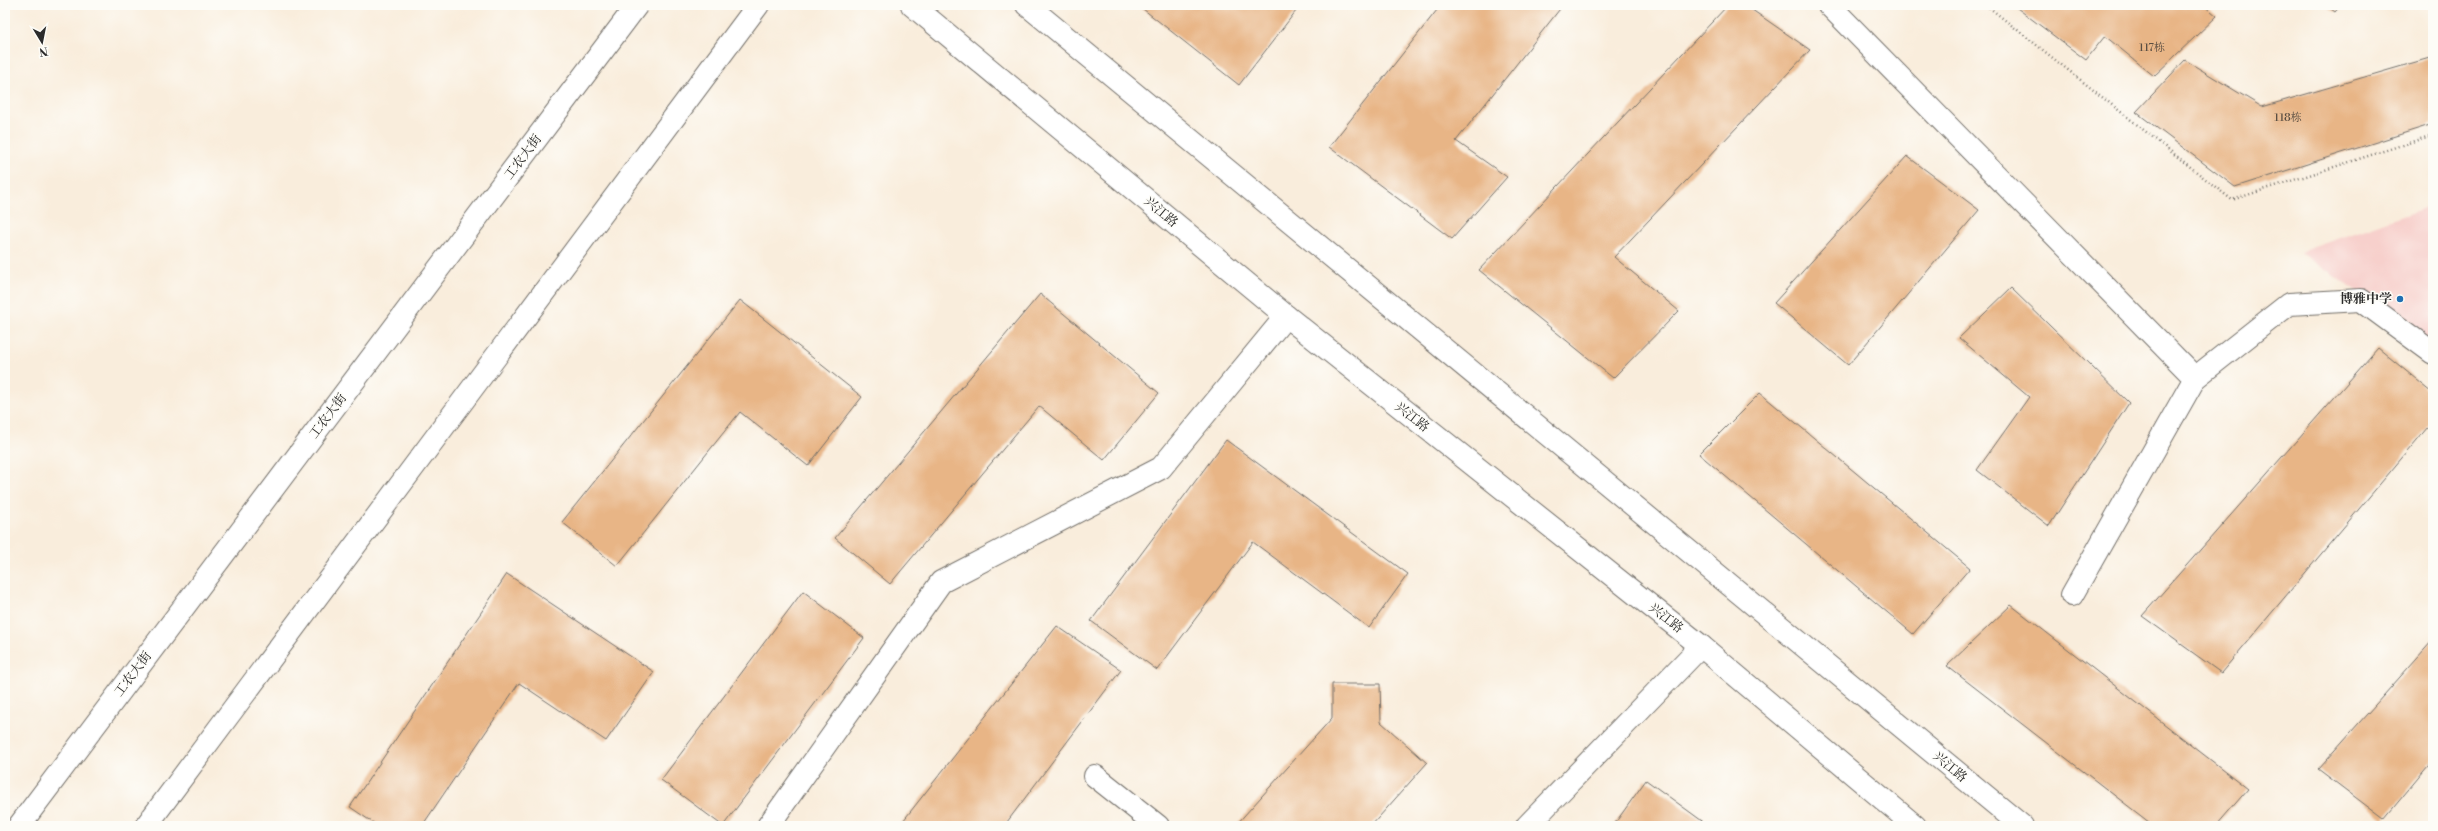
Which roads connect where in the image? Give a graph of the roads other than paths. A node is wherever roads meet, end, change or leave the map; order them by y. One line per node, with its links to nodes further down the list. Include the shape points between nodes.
1 (637, 5): 12 (main road, 工农大街)
2 (758, 5): 13 (main road)
3 (912, 5): 6 (main road, 兴江路)
4 (1027, 5): 18 (main road, 兴江路)
5 (1829, 5): 8 (main road)
6 (1286, 316): 10 (main road, 兴江路); 14 (main road, via 1161,468 941,582)
7 (2433, 353): 8 (main road, via 2361,300 2289,304)
8 (2195, 378): 9 (main road)
9 (2072, 595)
10 (1701, 646): 16 (main road); 17 (main road, 兴江路)
11 (1095, 776): 15 (main road)
12 (19, 826)
13 (146, 826)
14 (768, 826)
15 (1158, 826)
16 (1527, 826)
17 (1914, 826)
18 (2022, 826)

